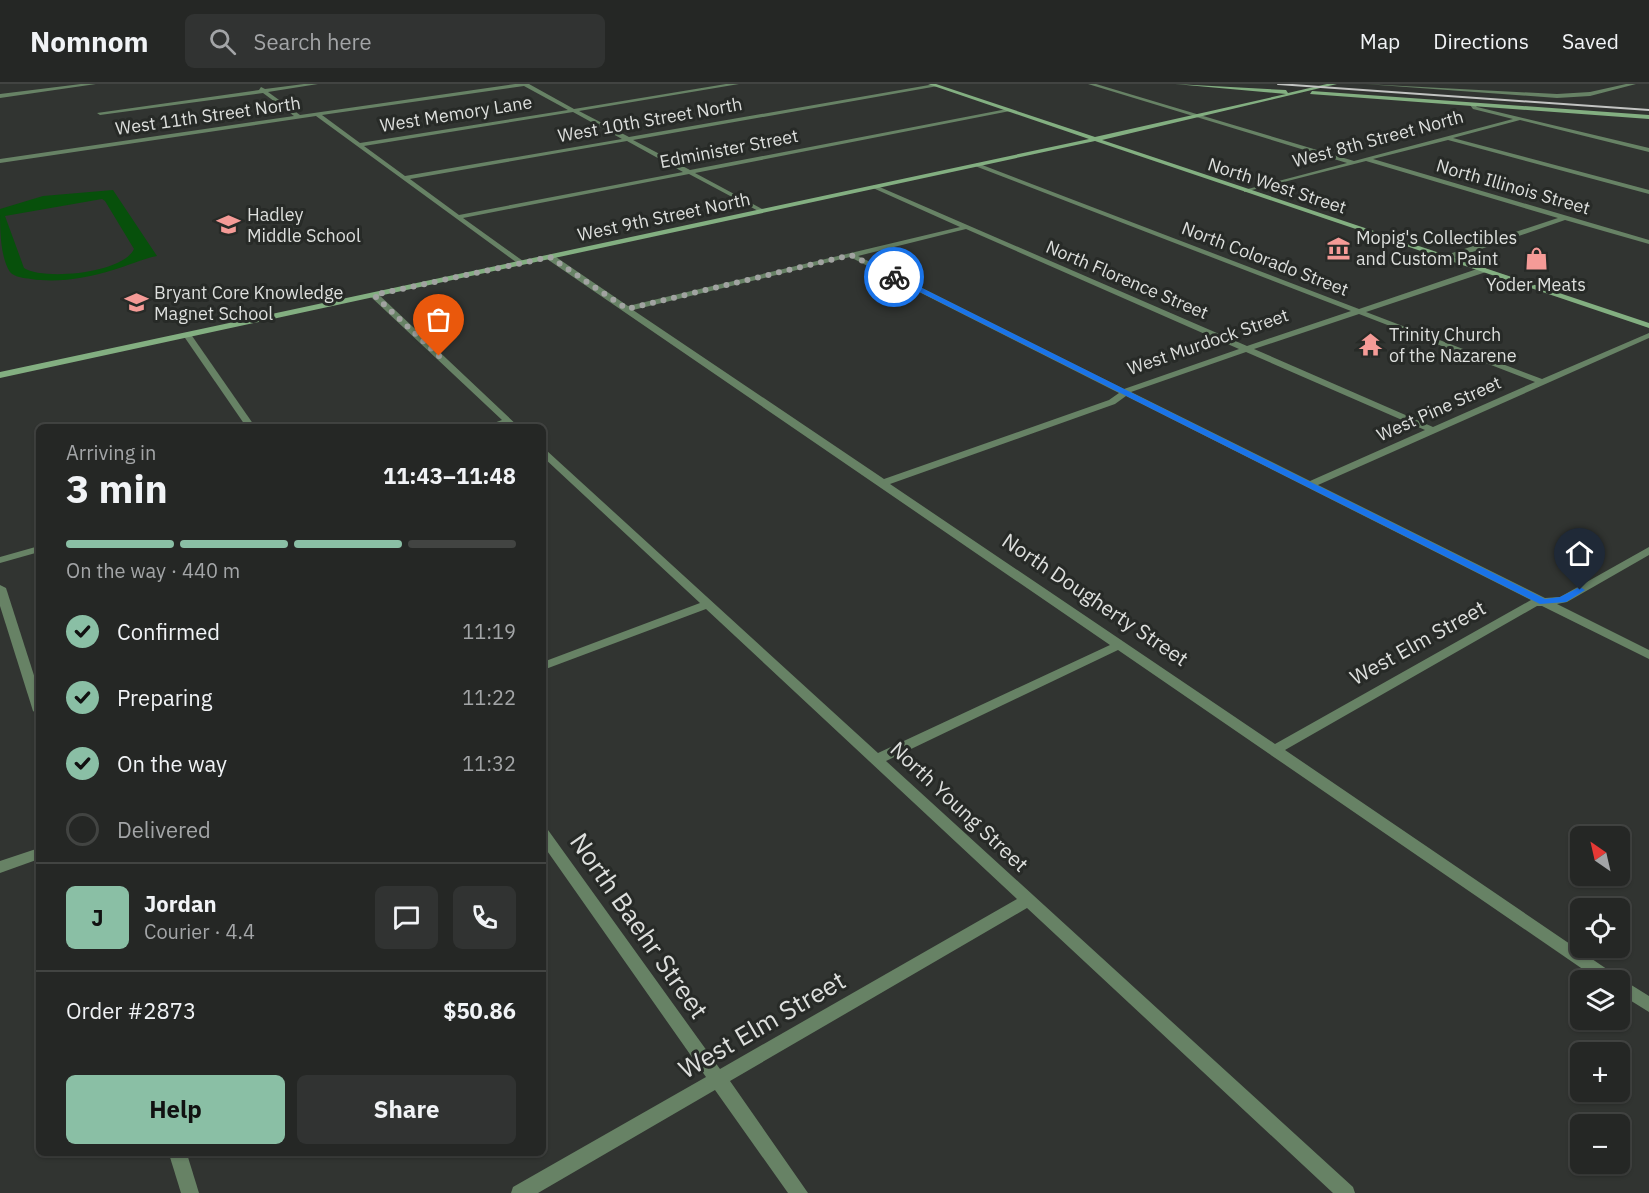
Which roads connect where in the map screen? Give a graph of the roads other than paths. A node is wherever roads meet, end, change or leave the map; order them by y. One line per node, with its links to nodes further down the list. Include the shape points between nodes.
1 (93, 84): 14 (street)
2 (254, 84): 12 (street)
3 (315, 84): 12 (street)
4 (525, 84): 16 (street); 19 (street, West 11th Street North)
5 (735, 84): 16 (street, West Memory Lane)
6 (1091, 84): 20 (street)
7 (1178, 84): 13 (street)
8 (1334, 84): 13 (street, West 9th Street North)
9 (1368, 84): 10 (street, via 1557,96 1590,94)
10 (1633, 84)
11 (933, 85): 17 (street, North West Street); 25 (street, West 10th Street North)
12 (263, 91): 18 (street); 21 (street)
13 (1298, 92): 15 (street); 20 (street, West 9th Street North)
14 (0, 96)
15 (1473, 105): 22 (street); 23 (street)
16 (573, 110): 25 (street); 27 (street, West Memory Lane)
17 (1007, 111): 26 (street, North West Street); 33 (street, Edminister Street)
18 (100, 113)
19 (318, 115): 21 (street, West 11th Street North); 27 (street)
20 (1197, 116): 26 (street, West 9th Street North); 31 (street)
21 (298, 117): 30 (street, West 11th Street North)
22 (1649, 117)
23 (1519, 119): 24 (street, West 8th Street North); 28 (street)
24 (1448, 138): 29 (street, West 8th Street North); 37 (street)
25 (627, 139): 33 (street); 34 (street, West 10th Street North)
26 (1092, 140): 32 (street, West 9th Street North); 36 (street, North West Street)
27 (359, 145): 34 (street)
28 (1649, 150)
29 (1368, 160): 31 (street, West 8th Street North); 40 (street, North Illinois Street)
30 (0, 161)
31 (1356, 163): 36 (street, West 8th Street North)
32 (977, 165): 35 (street, West 9th Street North); 52 (street, North Colorado Street)
33 (689, 172): 38 (street); 39 (street, Edminister Street)
34 (405, 178): 39 (street)
35 (875, 187): 38 (street, West 9th Street North); 41 (street, North Florence Street)
36 (1246, 191): 47 (street, North West Street)
37 (1649, 192)
38 (762, 211): 46 (street, West 9th Street North)
39 (458, 217): 48 (street)
40 (1564, 218): 43 (street, North Illinois Street); 47 (street)
41 (967, 227): 45 (street); 56 (street, North Florence Street)
42 (1649, 230): 43 (street)
43 (1631, 237): 44 (street, North Illinois Street)
44 (1649, 242)
45 (851, 255): 51 (street); 59 (street)
46 (550, 257): 48 (street, West 9th Street North); 51 (street, North Dougherty Street)
47 (1446, 258): 49 (street, North West Street)
48 (520, 264): 50 (street, West 9th Street North)
49 (1483, 270): 52 (street, West Murdock Street); 53 (street, North West Street)
50 (374, 295): 54 (street, West 9th Street North); 61 (street)
51 (627, 309): 64 (street, North Dougherty Street)
52 (1360, 311): 56 (street, West Murdock Street); 58 (street, North Colorado Street)
53 (1649, 326)
54 (187, 335): 57 (street, West 9th Street North); 60 (street)
55 (1649, 335): 58 (street, West Pine Street)
56 (1248, 349): 59 (street, West Murdock Street); 62 (street, North Florence Street)
57 (0, 375)
58 (1543, 382): 62 (street, West Pine Street)
59 (1125, 393): 64 (street, West Murdock Street, via 1112,402); 65 (street)
60 (249, 424)
61 (512, 424)
62 (1433, 430): 65 (street, West Pine Street)
63 (546, 455): 71 (street, North Young Street)
64 (883, 483): 72 (street, North Dougherty Street)
65 (1308, 485): 70 (street)
66 (36, 550): 68 (street)
67 (1649, 550): 70 (street, West Elm Street, via 1563,600)
68 (0, 560)
69 (0, 588): 75 (street)
70 (1544, 602): 73 (street); 76 (street, West Elm Street, via 1534,603)
71 (708, 604): 74 (street); 77 (street, North Young Street)
72 (1120, 645): 76 (street, North Dougherty Street); 77 (street)
73 (1649, 655)
74 (546, 665)
75 (36, 702)
76 (1275, 750): 82 (street, North Dougherty Street)
77 (876, 760): 81 (street, North Young Street)
78 (546, 838): 85 (street, North Baehr Street)
79 (36, 854): 80 (street)
80 (0, 867)
81 (1029, 900): 85 (street, West Elm Street); 90 (street, North Young Street)
82 (1597, 970)
83 (1630, 993): 84 (street)
84 (1649, 1005)
85 (718, 1079): 88 (street, West Elm Street); 89 (street, North Baehr Street)
86 (179, 1156): 87 (street)
87 (190, 1193)
88 (520, 1193)
89 (799, 1193)
90 (1346, 1193)

